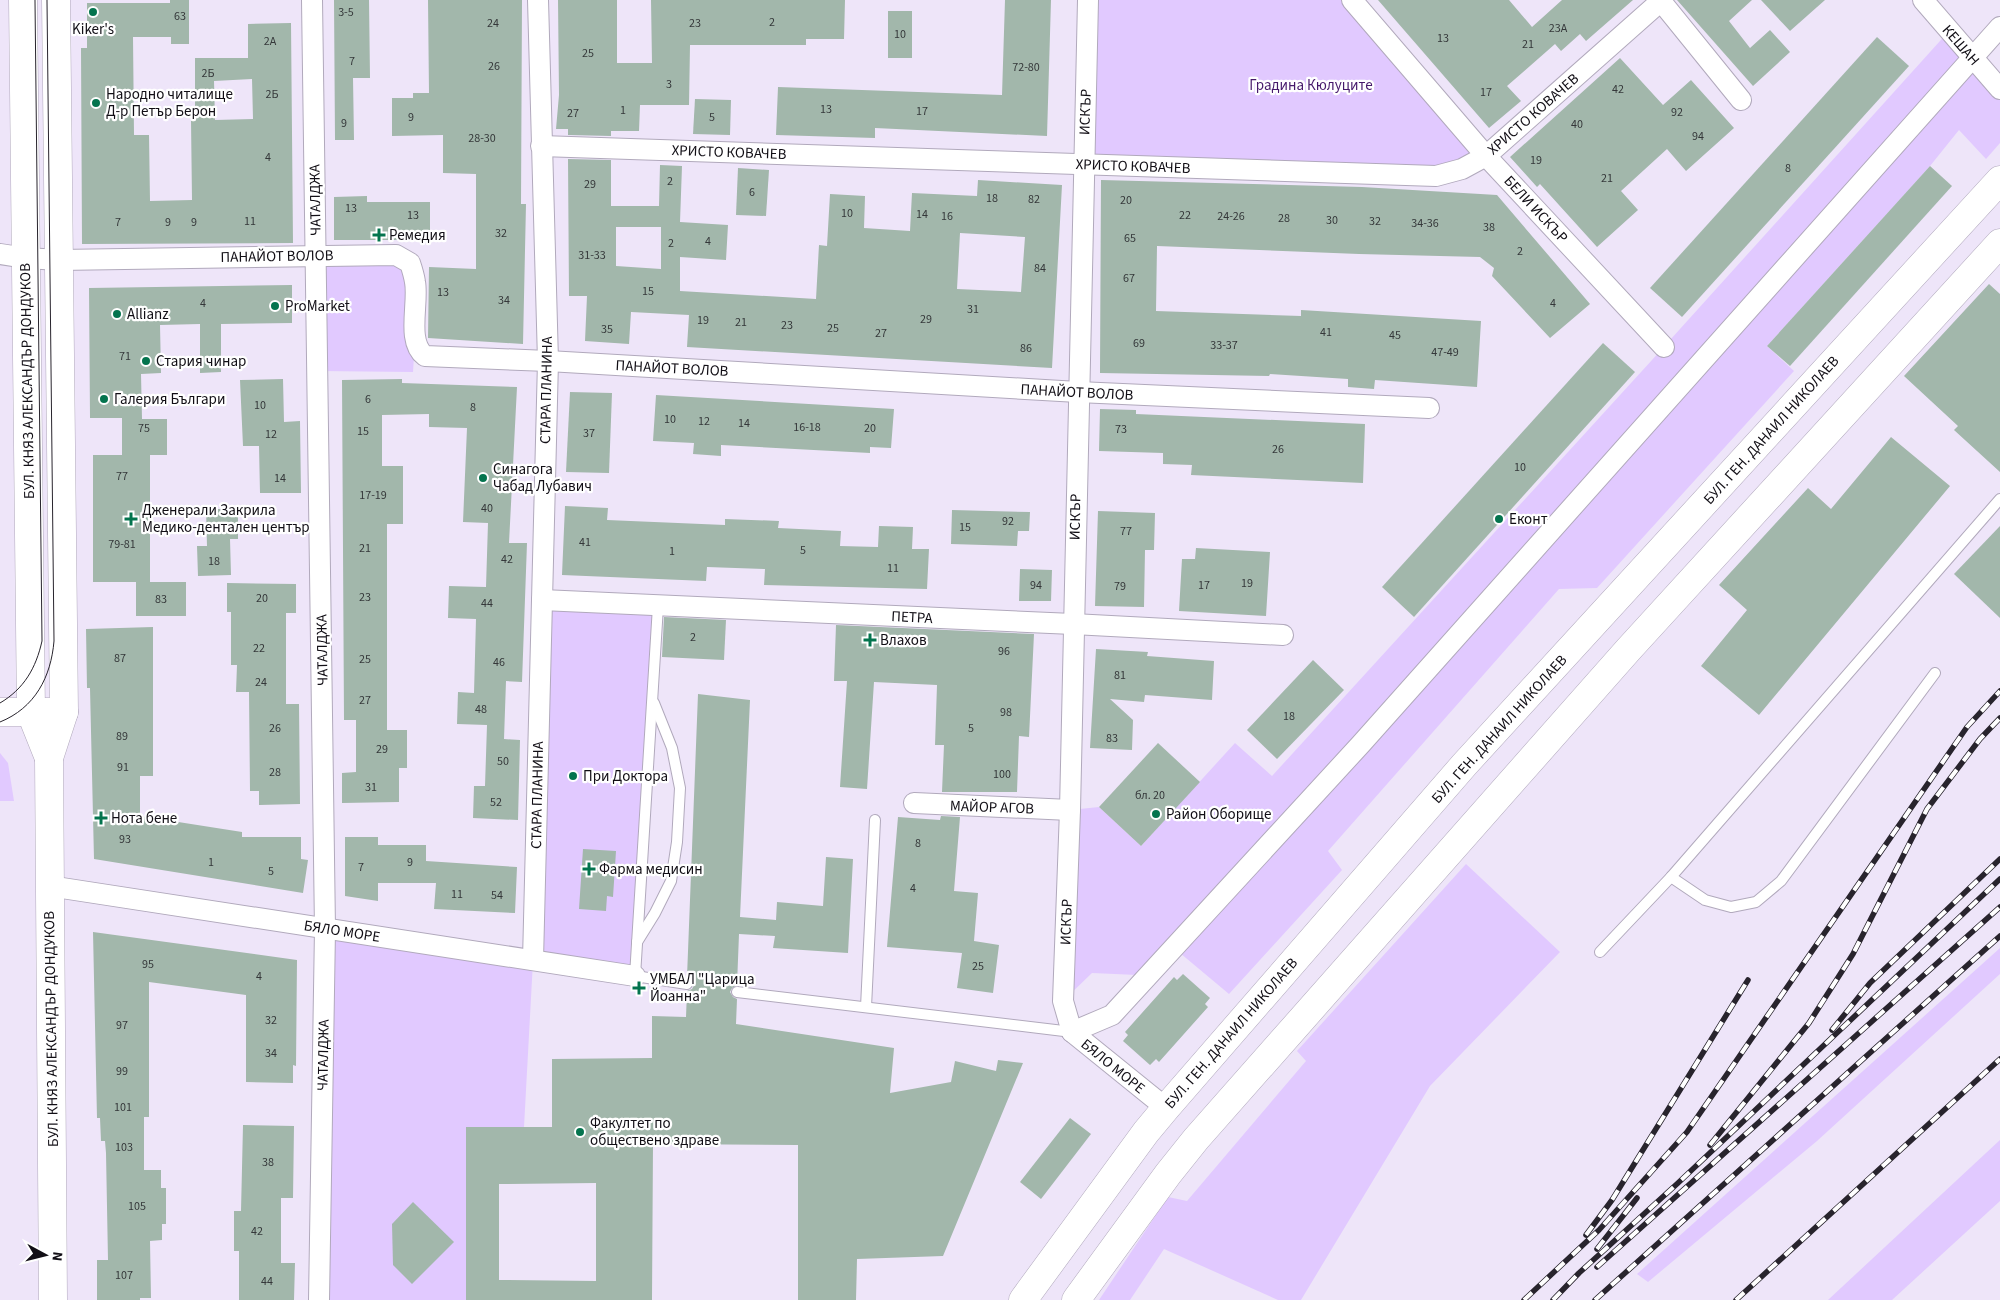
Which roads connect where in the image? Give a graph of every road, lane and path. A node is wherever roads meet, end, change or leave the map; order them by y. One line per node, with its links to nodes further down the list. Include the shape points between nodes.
1 (23, 0): 18 (main road, БУЛ. КНЯЗ АЛЕКСАНДЪР ДОНДУКОВ)
2 (56, 0): 20 (main road, БУЛ. КНЯЗ АЛЕКСАНДЪР ДОНДУКОВ)
3 (312, 0): 19 (street, ЧАТАЛДЖА)
4 (538, 0): 13 (street, СТАРА ПЛАНИНА)
5 (1088, 0): 15 (street, ИСКЪР)
6 (1352, 0): 14 (street, БЕЛИ ИСКЪР)
7 (1661, 0): 12 (street); 14 (street, ХРИСТО КОВАЧЕВ)
8 (1923, 0): 10 (street, КЕШАН)
9 (2000, 27): 10 (street)
10 (1972, 58): 11 (street, КЕШАН); 49 (street, via 1361,744 1112,1015)
11 (2000, 89)
12 (1741, 100)
13 (541, 146): 15 (street, ХРИСТО КОВАЧЕВ); 22 (street, СТАРА ПЛАНИНА)
14 (1486, 156): 15 (street, ХРИСТО КОВАЧЕВ, via 1462,169 1436,176); 21 (street, БЕЛИ ИСКЪР)
15 (1083, 164): 23 (street, ИСКЪР)
16 (2000, 180): 50 (main road, БУЛ. ГЕН. ДАНАИЛ НИКОЛАЕВ, via 1464,765)
17 (2000, 243): 54 (main road, via 1628,650 1196,1140)
18 (13, 256): 20 (street, ПАНАЙОТ ВОЛОВ); 34 (main road, БУЛ. КНЯЗ АЛЕКСАНДЪР ДОНДУКОВ)
19 (316, 256): 20 (street, ПАНАЙОТ ВОЛОВ); 22 (street, ПАНАЙОТ ВОЛОВ, via 396,255 410,263 415,282 415,341 425,356); 41 (street, ЧАТАЛДЖА)
20 (59, 260): 33 (main road, БУЛ. КНЯЗ АЛЕКСАНДЪР ДОНДУКОВ)
21 (1664, 347)
22 (548, 361): 23 (street, ПАНАЙОТ ВОЛОВ); 26 (street, СТАРА ПЛАНИНА)
23 (1078, 392): 24 (street, ПАНАЙОТ ВОЛОВ); 28 (street, ИСКЪР)
24 (1429, 408)
25 (2000, 499): 39 (lane)
26 (542, 600): 27 (street, ПЕТРА); 44 (street, СТАРА ПЛАНИНА)
27 (658, 606): 28 (street, ПЕТРА); 31 (lane)
28 (1073, 624): 29 (street, ПЕТРА); 37 (street, ИСКЪР)
29 (1283, 636)
30 (1935, 673): 39 (lane, via 1781,881 1756,902 1731,907 1705,900)
31 (652, 699): 42 (lane); 42 (lane, via 672,748 680,788 671,881)
32 (0, 712): 34 (main road)
33 (64, 712): 34 (main road); 35 (main road, БУЛ. КНЯЗ АЛЕКСАНДЪР ДОНДУКОВ)
34 (31, 713): 35 (main road, БУЛ. КНЯЗ АЛЕКСАНДЪР ДОНДУКОВ)
35 (49, 758): 40 (main road, БУЛ. КНЯЗ АЛЕКСАНДЪР ДОНДУКОВ)
36 (914, 803): 37 (street, МАЙОР АГОВ)
37 (1070, 810): 49 (street, ИСКЪР, via 1063,1001)
38 (875, 820): 48 (lane)
39 (1671, 876): 43 (lane)
40 (49, 886): 41 (street, БЯЛО МОРЕ); 51 (main road, БУЛ. КНЯЗ АЛЕКСАНДЪР ДОНДУКОВ)
41 (325, 929): 44 (street, БЯЛО МОРЕ); 52 (street, ЧАТАЛДЖА)
42 (637, 943): 45 (lane)
43 (1600, 952)
44 (533, 960): 45 (street, БЯЛО МОРЕ)
45 (635, 976): 46 (lane)
46 (687, 984)
47 (737, 992): 48 (lane, БЯЛО МОРЕ)
48 (866, 1007): 49 (lane, БЯЛО МОРЕ)
49 (1072, 1032): 50 (street, БЯЛО МОРЕ)
50 (1166, 1108): 53 (main road, БУЛ. ГЕН. ДАНАИЛ НИКОЛАЕВ)
51 (53, 1300)
52 (320, 1300)
53 (1023, 1300)
54 (1076, 1300)

